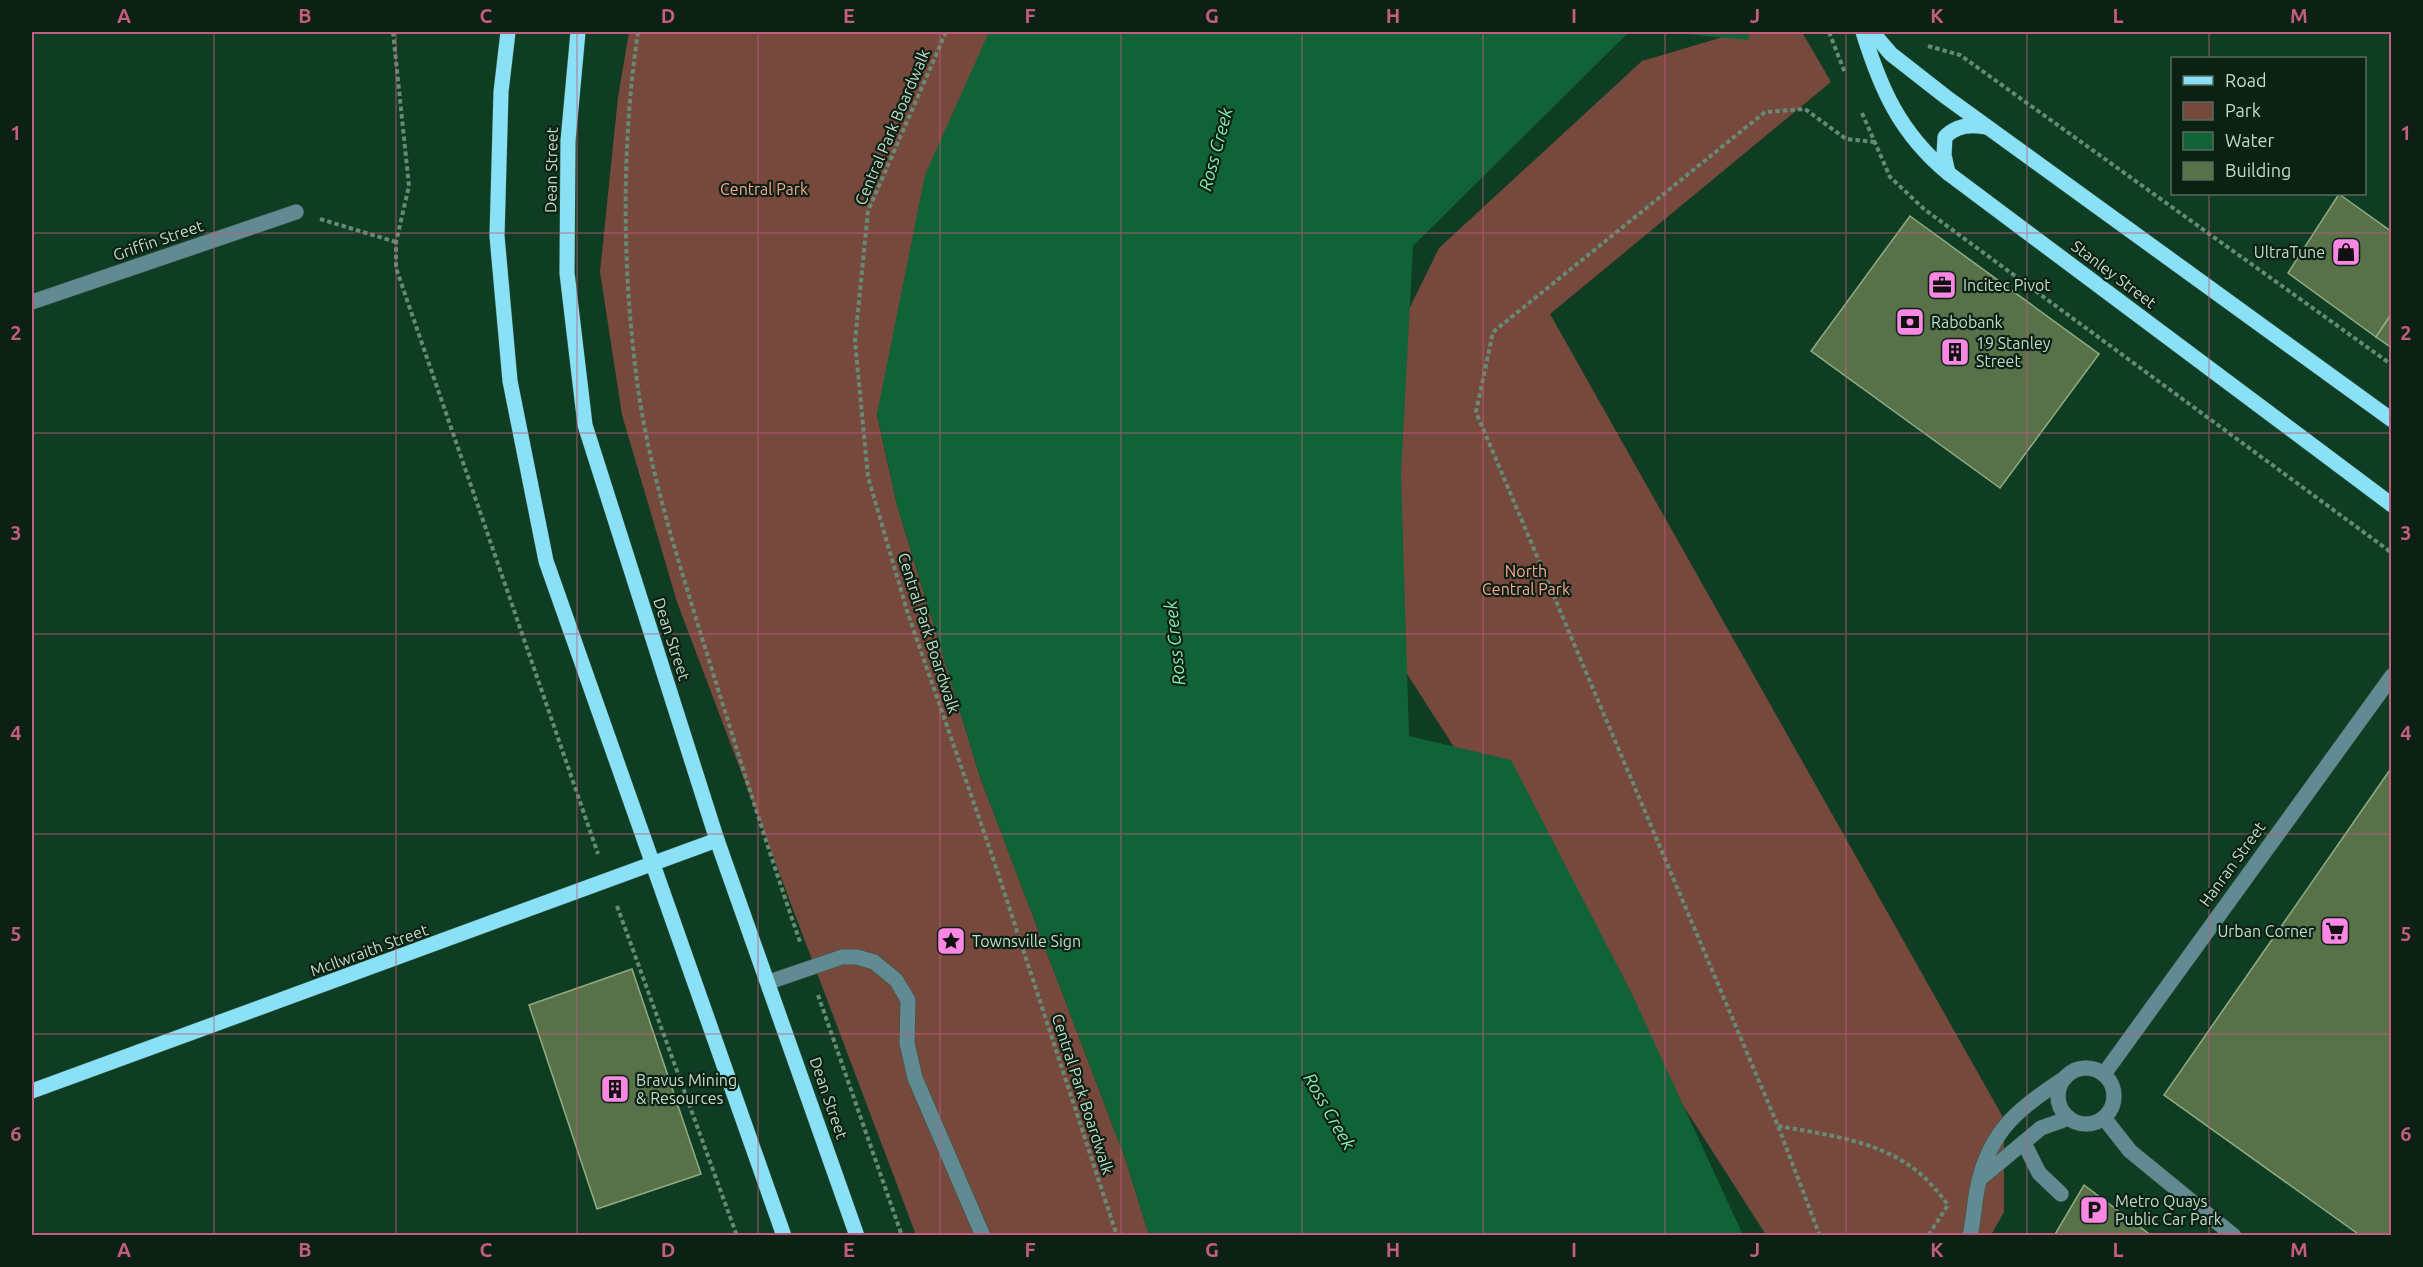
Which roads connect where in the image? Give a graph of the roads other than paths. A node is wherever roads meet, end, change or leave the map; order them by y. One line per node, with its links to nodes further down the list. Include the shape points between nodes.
1 (508, 32): 13 (main road, via 501,92 497,236 510,381 546,561)
2 (578, 32): 12 (main road, Dean Street, via 568,141 567,273 585,425)
3 (1863, 32): 6 (main road, Stanley Street, via 1880,83 1895,112 1925,152)
4 (1872, 32): 5 (main road, via 1891,54)
5 (1987, 127): 6 (main road, via 1954,128 1945,137); 9 (main road)
6 (1948, 172): 10 (main road, Stanley Street)
7 (296, 212): 8 (street, Griffin Street)
8 (32, 302)
9 (2391, 420)
10 (2391, 505)
11 (2391, 676): 15 (street, Hanran Street)
12 (717, 840): 13 (main road, McIlwraith Street); 14 (main road, Dean Street)
13 (653, 864): 17 (main road, McIlwraith Street); 23 (main road)
14 (769, 982): 24 (main road, Dean Street); 25 (street, via 842,957 857,957 886,970 905,990 909,1015 907,1043 915,1078)
15 (2104, 1074): 16 (street, via 2088,1068); 19 (street, via 2114,1093 2113,1107)
16 (2065, 1078): 18 (street, via 2058,1094 2062,1111); 21 (street, via 2021,1108 1995,1137)
17 (32, 1091)
18 (2069, 1118): 19 (street, via 2090,1124); 20 (street, via 2048,1124)
19 (2104, 1118): 27 (street, via 2130,1151)
20 (2024, 1143): 21 (street); 22 (street, via 2039,1173)
21 (1979, 1180): 26 (street)
22 (2061, 1194)
23 (784, 1236)
24 (857, 1236)
25 (983, 1236)
26 (1970, 1236)
27 (2234, 1236)

